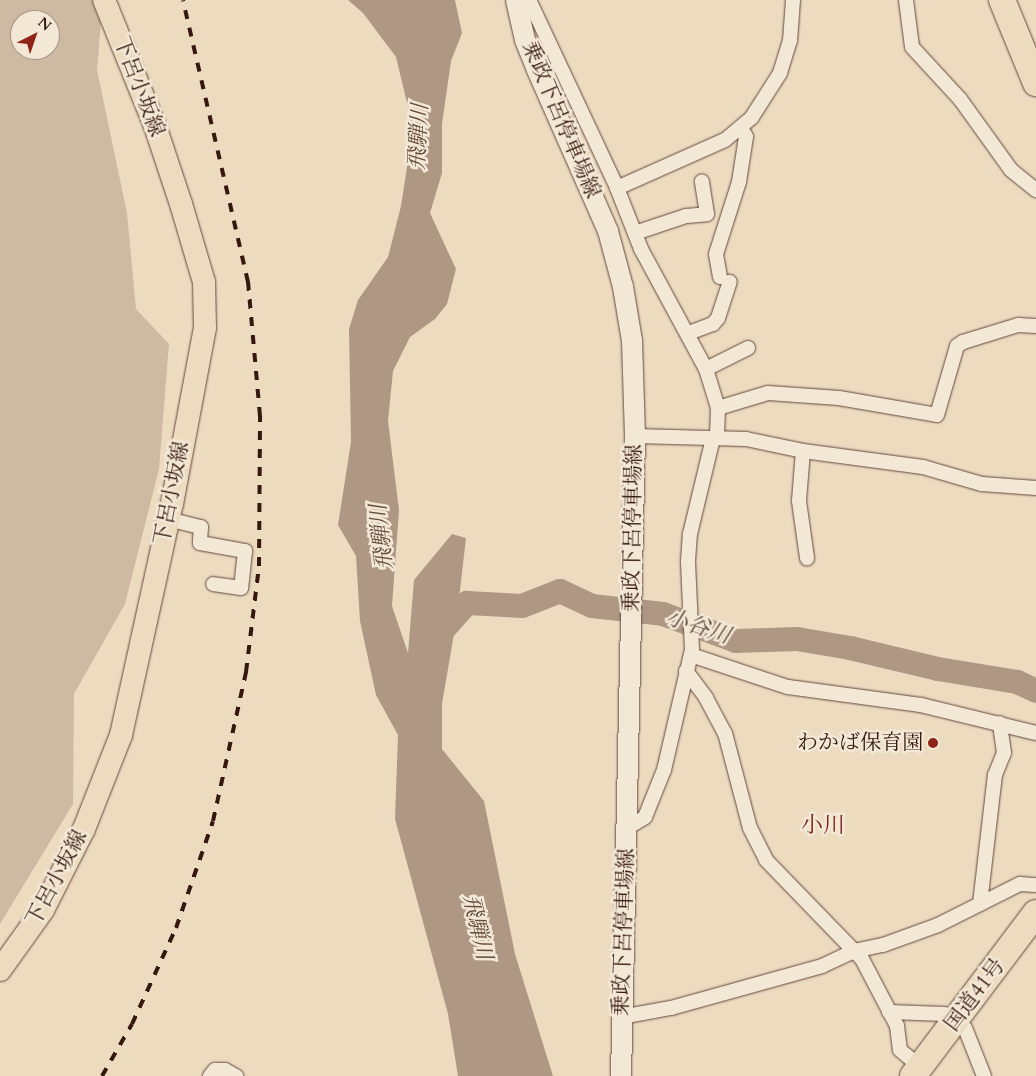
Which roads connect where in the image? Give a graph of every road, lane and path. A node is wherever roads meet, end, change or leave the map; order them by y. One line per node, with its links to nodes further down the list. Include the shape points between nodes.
1 (104, 0): 22 (main road, 下呂小坂線, via 155,126 204,282 205,328)
2 (516, 0): 18 (main road, 乗政下呂停車場線, via 534,62 595,199 616,259 632,341)
3 (525, 0): 10 (street, via 531,4)
4 (793, 0): 8 (street, via 790,41 780,73 752,117)
5 (906, 0): 11 (street, via 912,47 960,99 1011,170)
6 (1002, 0): 7 (highway)
7 (1036, 83)
8 (741, 128): 10 (street, via 725,140); 14 (street, via 746,137 739,182 716,254 725,280 718,318 713,324)
9 (702, 181): 12 (street, via 707,214 686,216)
10 (617, 188): 12 (street)
11 (1036, 190)
12 (635, 233): 14 (street)
13 (1036, 326): 17 (street, via 1018,325 957,346 937,415 839,398 768,393)
14 (689, 334): 16 (street)
15 (748, 348): 16 (street)
16 (706, 369): 17 (street)
17 (718, 408): 19 (street)
18 (635, 436): 19 (street); 29 (main road, 乗政下呂停車場線)
19 (715, 438): 20 (street, via 746,439); 25 (street, via 690,534)
20 (803, 452): 21 (street, via 923,467 982,484); 23 (street, via 799,501)
21 (1036, 488)
22 (168, 519): 24 (street, via 201,527 200,543 245,551 241,588); 34 (main road, 下呂小坂線, via 121,735 101,789 43,910)
23 (807, 558)
24 (213, 584)
25 (691, 653): 26 (street); 27 (street, via 788,687 921,705)
26 (686, 671): 29 (street, via 664,770 645,817); 33 (street, via 706,698 725,733 750,828 766,860)
27 (1000, 723): 28 (street); 31 (street, via 1004,753 995,775)
28 (1036, 733)
29 (627, 828): 37 (main road, 乗政下呂停車場線)
30 (1036, 885): 31 (street, via 1020,884)
31 (980, 904): 33 (street, via 938,926 883,946)
32 (1036, 913): 39 (highway, 国道41号)
33 (854, 951): 35 (street, via 862,959); 37 (street, via 822,966 740,990 642,1015)
34 (0, 970)
35 (889, 1012): 36 (street); 39 (street, via 897,1026 900,1050)
36 (945, 1014)
37 (621, 1017): 42 (main road, 乗政下呂停車場線)
38 (965, 1028): 43 (street)
39 (916, 1071)
40 (210, 1076): 41 (street, via 215,1070 225,1070)
41 (236, 1076)
42 (621, 1076)
43 (984, 1076)

